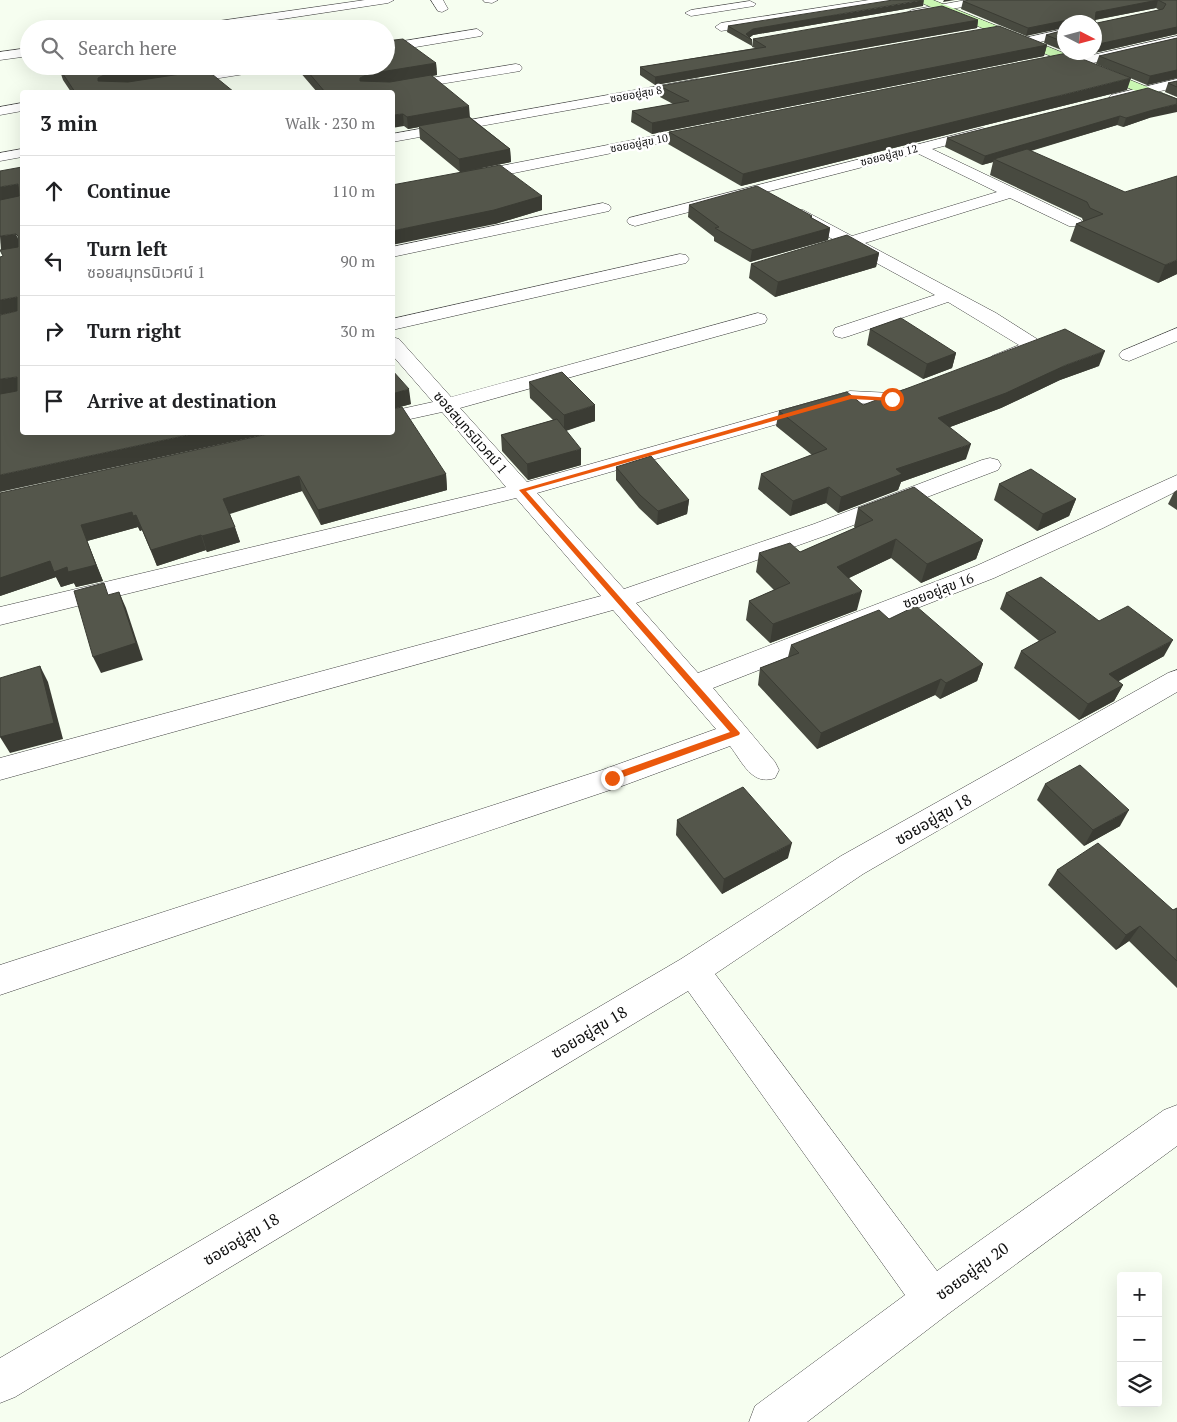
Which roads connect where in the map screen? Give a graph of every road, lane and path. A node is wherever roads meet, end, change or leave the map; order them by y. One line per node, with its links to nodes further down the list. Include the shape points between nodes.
1 (388, 0): 9 (street)
2 (890, 0): 10 (street)
3 (923, 0): 6 (street)
4 (985, 0): 6 (street)
5 (759, 3): 7 (street)
6 (942, 8): 8 (street); 11 (street)
7 (691, 13)
8 (905, 15)
9 (252, 20)
10 (722, 27)
11 (997, 30): 13 (street); 16 (street)
12 (478, 33): 17 (street)
13 (968, 35)
14 (1057, 35): 16 (street)
15 (1177, 40): 19 (street)
16 (1024, 42): 21 (street)
17 (395, 47)
18 (20, 53): 20 (street)
19 (1102, 54)
20 (0, 56)
21 (1057, 56)
22 (1068, 60): 23 (street); 31 (street)
23 (1043, 62)
24 (516, 68): 30 (street)
25 (229, 75): 28 (street)
26 (714, 80): 38 (street, ซอยอยู่สุข 8)
27 (1177, 83): 31 (street)
28 (169, 88): 29 (street)
29 (140, 90)
30 (382, 90)
31 (1145, 91): 32 (street); 33 (street)
32 (1098, 103)
33 (1177, 104)
34 (20, 107): 35 (street)
35 (0, 111)
36 (716, 128): 42 (street, ซอยอยู่สุข 10)
37 (994, 129): 39 (street, ซอยอยู่สุข 12)
38 (395, 137)
39 (918, 148): 43 (street, ซอยอยู่สุข 12); 44 (street)
40 (20, 153): 41 (street)
41 (0, 157)
42 (461, 179)
43 (754, 189): 46 (street, ซอยอยู่สุข 12); 48 (street)
44 (1010, 193): 47 (street); 48 (street)
45 (603, 208): 50 (street)
46 (635, 221)
47 (1075, 222)
48 (850, 242): 49 (street); 52 (street)
49 (823, 250)
50 (395, 251)
51 (680, 259): 54 (street)
52 (949, 296): 55 (street); 59 (street, via 1030,343 1030,347 1020,352)
53 (758, 319): 61 (street)
54 (395, 324)
55 (842, 332)
56 (1177, 334): 58 (street)
57 (395, 346): 61 (street, ซอยสมุทรนิเวศน์ 1)
58 (1128, 355)
59 (980, 367)
60 (929, 387): 65 (street, via 892,399 850,397)
61 (447, 405): 62 (street); 65 (street, ซอยสมุทรนิเวศน์ 1)
62 (395, 416)
63 (990, 465): 66 (street, via 822,529)
64 (1177, 482): 69 (street, ซอยอยู่สุข 16, via 985,572)
65 (522, 490): 66 (street, ซอยสมุทรนิเวศน์ 1); 67 (street)
66 (619, 600): 69 (street, ซอยสมุทรนิเวศน์ 1); 71 (street)
67 (0, 616)
68 (1177, 680): 73 (street, ซอยอยู่สุข 18, via 852,865)
69 (694, 685): 70 (street, ซอยสมุทรนิเวศน์ 1)
70 (736, 733): 72 (street, ซอยสมุทรนิเวศน์ 1); 74 (street, via 612,778)
71 (0, 769)
72 (765, 770)
73 (693, 970): 76 (street); 77 (street, ซอยอยู่สุข 18)
74 (0, 980)
75 (1177, 1124): 76 (street, ซอยอยู่สุข 20)
76 (933, 1299): 78 (street, ซอยอยู่สุข 20)
77 (0, 1382)
78 (771, 1422)

